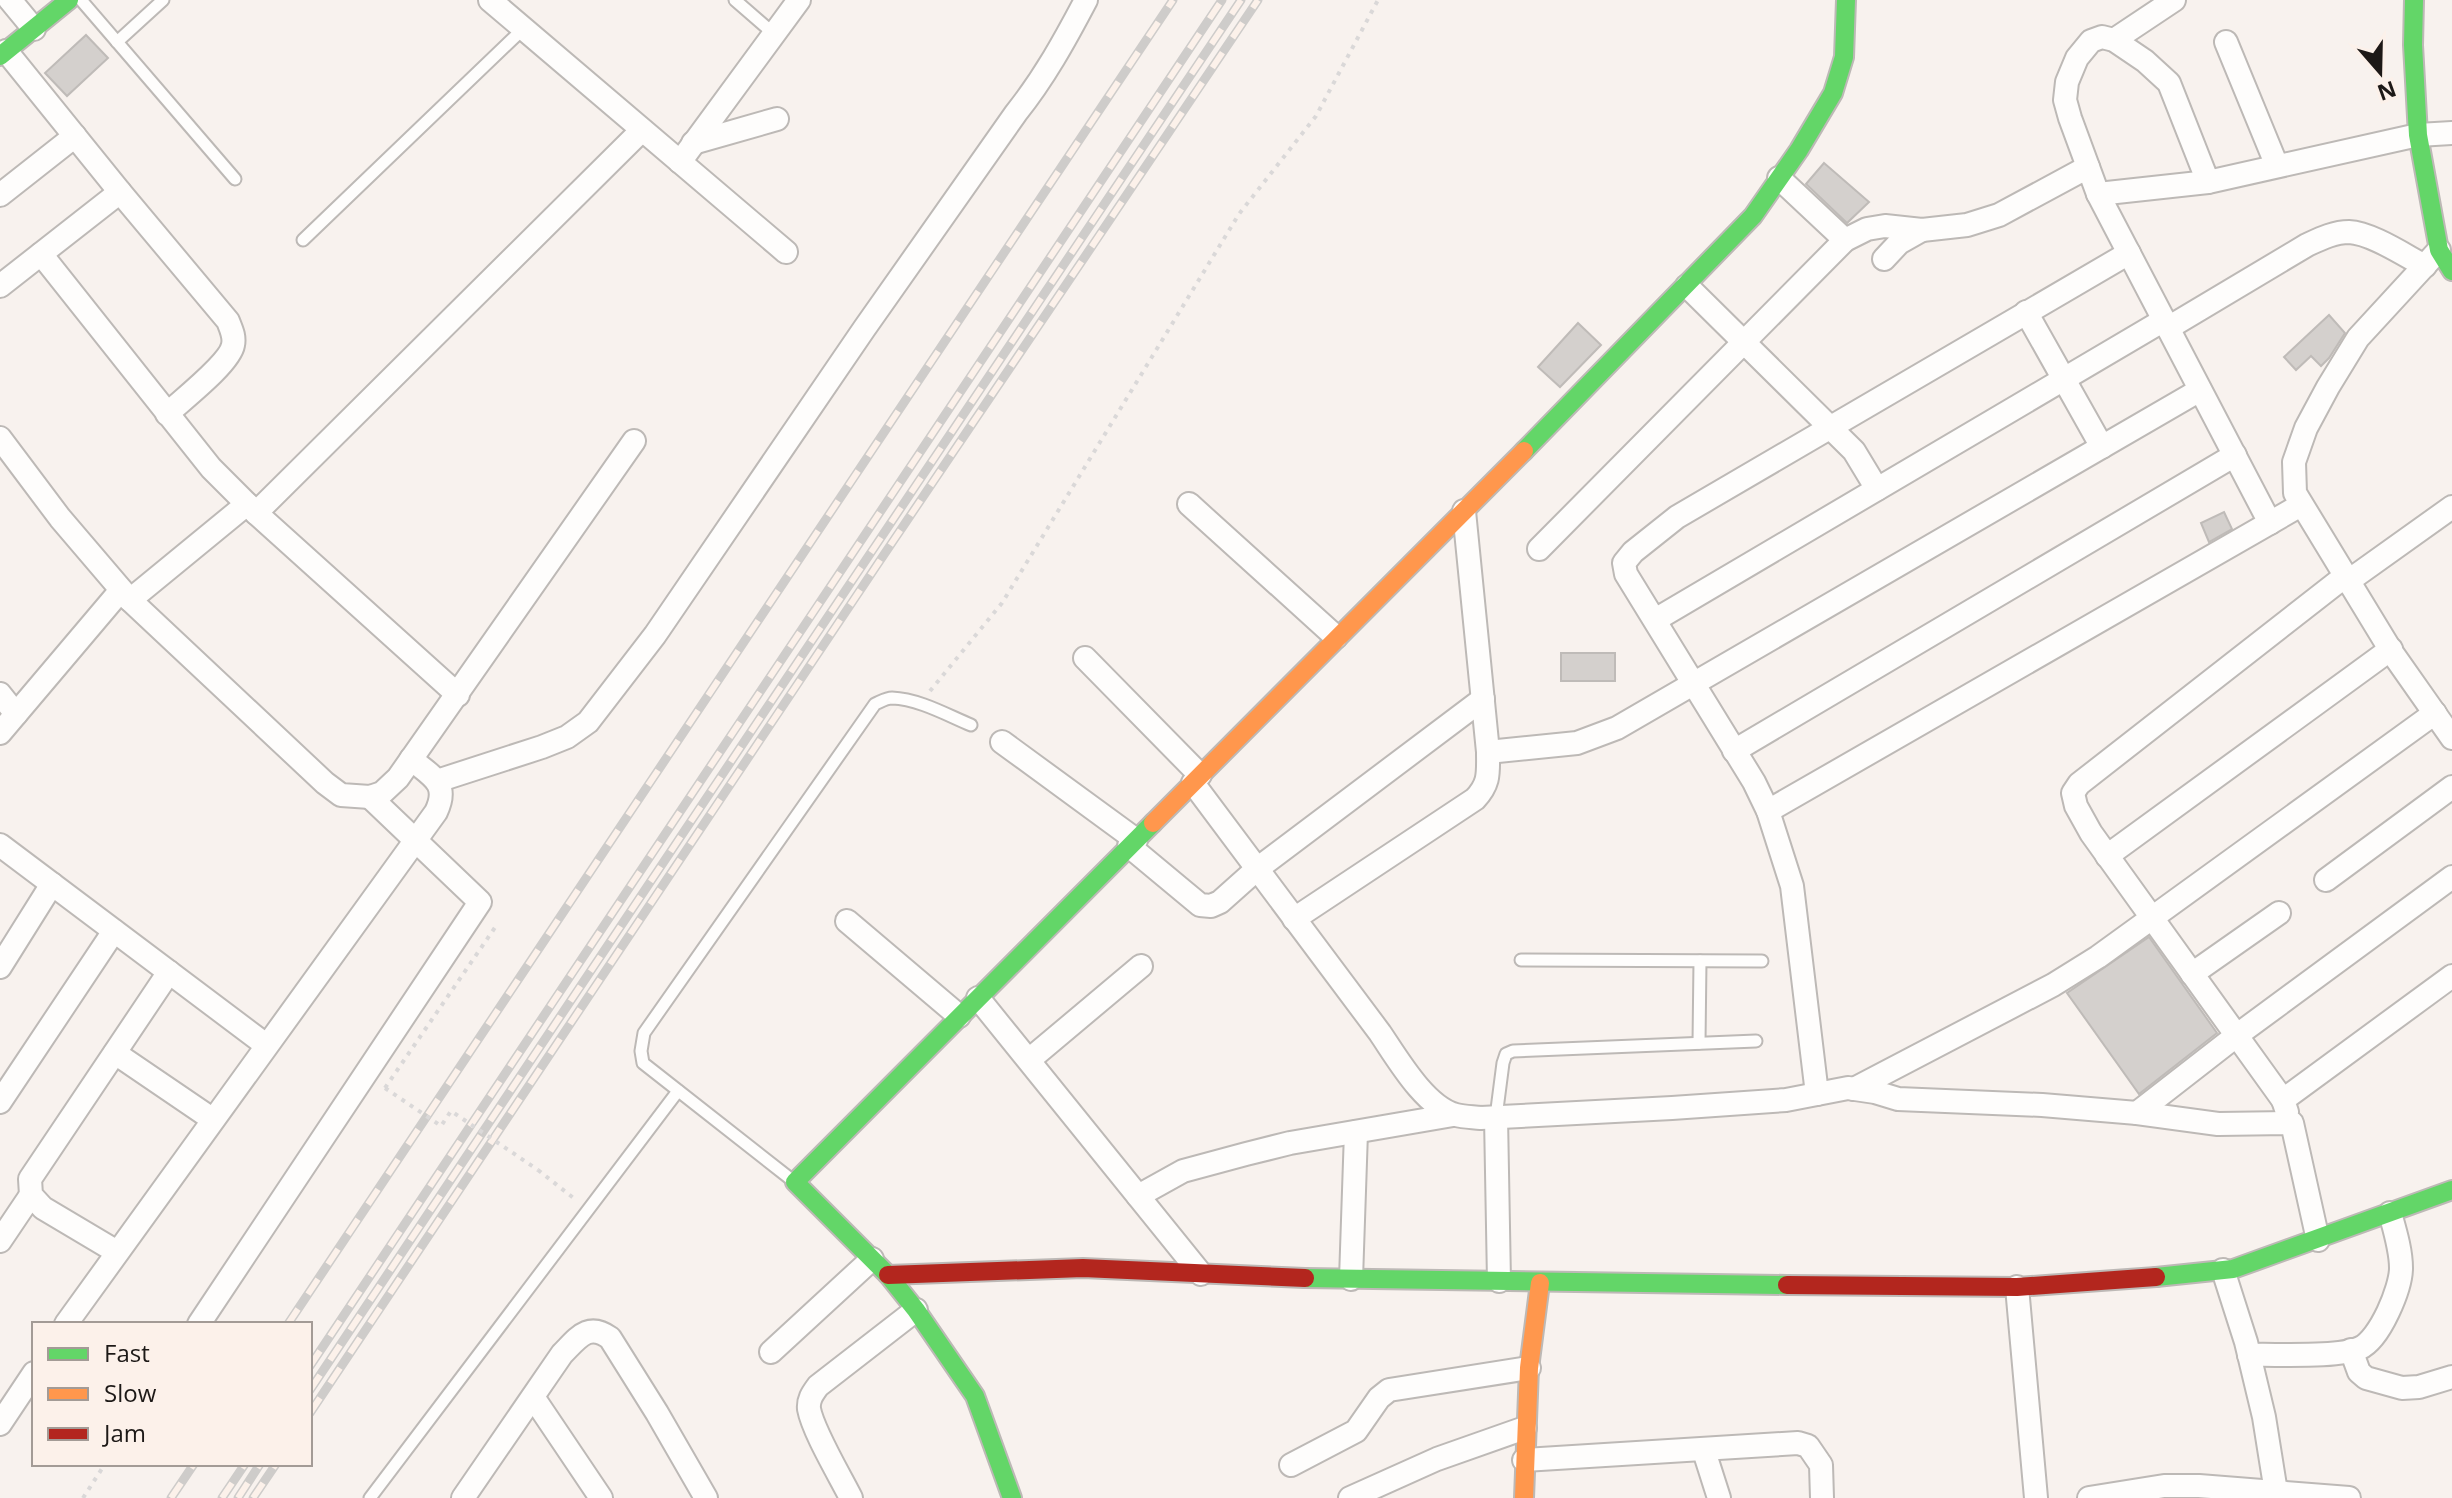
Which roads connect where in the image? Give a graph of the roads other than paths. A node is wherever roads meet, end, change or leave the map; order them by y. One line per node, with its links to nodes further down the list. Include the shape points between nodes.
1 (10, 0): 12 (street)
2 (69, 0): 12 (street)
3 (81, 0): 16 (lane)
4 (163, 0): 16 (lane)
5 (490, 0): 13 (street)
6 (735, 0): 14 (lane)
7 (799, 0): 14 (street)
8 (1086, 0): 84 (street, via 1034,90 655,635 588,722 555,742)
9 (1846, 0): 28 (street, via 1844,57 1833,93)
10 (2174, 0): 15 (street)
11 (2414, 0): 22 (street)
12 (34, 29): 18 (street)
13 (523, 29): 20 (street); 35 (lane)
14 (774, 34): 24 (street)
15 (2114, 40): 27 (street, via 2091,41 2067,82 2065,100); 30 (street, via 2169,83)
16 (117, 42): 29 (lane)
17 (2226, 42): 26 (street)
18 (3, 53): 23 (street)
19 (777, 119): 24 (street)
20 (642, 130): 25 (street); 60 (street)
21 (2452, 133): 22 (street)
22 (2418, 135): 26 (street); 40 (street)
23 (75, 136): 31 (street); 33 (street)
24 (693, 143): 25 (street)
25 (680, 162): 37 (street)
26 (2277, 166): 30 (street)
27 (2088, 167): 32 (street); 34 (street, via 1999,215)
28 (1779, 178): 36 (street); 44 (street, via 1753,216)
29 (235, 179)
30 (2208, 182): 32 (street)
31 (120, 192): 39 (street); 50 (street, via 234,334 224,362)
32 (2098, 194): 38 (street)
33 (0, 195)
34 (1922, 230): 36 (street, via 1885,226); 41 (street)
35 (303, 240)
36 (1845, 240): 47 (street)
37 (786, 252)
38 (2129, 253): 45 (street); 46 (street)
39 (41, 254): 43 (street); 50 (street)
40 (2432, 258): 42 (street); 46 (street, via 2350,232 2331,235); 58 (street, via 2358,338 2306,428 2294,462)
41 (1884, 259)
42 (2452, 271)
43 (0, 286)
44 (1687, 286): 47 (street); 61 (street)
45 (2026, 312): 48 (street); 51 (street)
46 (2166, 324): 48 (street); 49 (street)
47 (1744, 341): 51 (street); 63 (street)
48 (2064, 379): 54 (street); 56 (street)
49 (2200, 390): 54 (street); 55 (street)
50 (167, 414): 60 (street)
51 (1830, 426): 56 (street, via 1864,464); 66 (street, via 1677,517 1633,552 1624,563 1626,574)
52 (0, 438): 65 (street)
53 (634, 441): 72 (street)
54 (2102, 447): 70 (street)
55 (2235, 455): 62 (street); 80 (street)
56 (1877, 489): 66 (street)
57 (1189, 504): 67 (street)
58 (2301, 505): 62 (street); 64 (street)
59 (2452, 507): 64 (street)
60 (251, 508): 65 (street); 72 (street)
61 (1464, 511): 67 (street); 73 (street)
62 (2270, 523): 87 (street)
63 (1539, 549)
64 (2346, 579): 68 (street); 91 (street, via 2079,784 2073,793 2076,806)
65 (126, 595): 75 (street); 86 (street, via 325,783 341,795)
66 (1655, 620): 70 (street)
67 (1336, 637): 83 (street)
68 (2391, 649): 74 (street); 91 (street)
69 (1085, 658): 83 (street)
70 (1692, 684): 80 (street); 81 (street, via 1617,728 1577,743)
71 (0, 694): 75 (street)
72 (458, 695): 82 (street)
73 (1483, 699): 81 (street); 92 (street)
74 (2435, 713): 78 (street); 97 (street)
75 (16, 714): 77 (street)
76 (971, 725): 118 (lane, via 921,705 889,698 875,704 644,1033 643,1063)
77 (0, 733)
78 (2452, 738)
79 (1002, 742): 89 (street)
80 (1734, 751): 87 (street)
81 (1488, 752): 98 (street, via 1485,788 1475,799)
82 (411, 759): 84 (street); 86 (street, via 382,793)
83 (1196, 779): 89 (street); 92 (street)
84 (437, 781): 88 (street, via 442,799)
85 (2452, 787): 94 (street)
86 (370, 797): 88 (street)
87 (1768, 811): 119 (street, via 1792,886)
88 (415, 841): 114 (street); 145 (street, via 480,902)
89 (1133, 843): 92 (street, via 1200,905 1220,902); 109 (street)
90 (0, 845): 95 (street)
91 (2107, 856): 97 (street)
92 (1257, 869): 98 (street)
93 (2452, 877): 111 (street)
94 (2326, 880)
95 (52, 884): 100 (street); 105 (street)
96 (2279, 913): 107 (street)
97 (2151, 917): 107 (street); 117 (street, via 2053,985)
98 (1294, 919): 123 (street, via 1408,1074 1431,1101)
99 (847, 921): 110 (street)
100 (114, 931): 106 (street); 121 (street)
101 (1521, 960): 102 (lane)
102 (1700, 961): 103 (lane); 113 (lane)
103 (1762, 961)
104 (1141, 966): 116 (street)
105 (0, 967)
106 (169, 972): 114 (street); 115 (street)
107 (2192, 974): 111 (street)
108 (2452, 976): 120 (street)
109 (978, 998): 110 (street); 116 (street)
110 (959, 1016): 128 (street)
111 (2236, 1036): 120 (street); 122 (street)
112 (1756, 1041): 113 (lane)
113 (1699, 1043): 124 (lane, via 1513,1051 1503,1063)
114 (266, 1045): 125 (street)
115 (115, 1053): 125 (street); 130 (street, via 30,1179)
116 (1029, 1060): 131 (street)
117 (1854, 1089): 119 (street); 122 (street, via 1898,1099)
118 (678, 1091): 128 (lane); 159 (lane)
119 (1817, 1094): 124 (street)
120 (2283, 1100): 126 (street)
121 (0, 1102)
122 (2137, 1113): 126 (street, via 2218,1124)
123 (1453, 1115): 124 (street); 127 (street)
124 (1496, 1117): 140 (street)
125 (212, 1119): 135 (street)
126 (2292, 1123): 133 (street)
127 (1356, 1132): 131 (street, via 1183,1171); 139 (street)
128 (795, 1182): 136 (street)
129 (2452, 1190): 132 (street)
130 (31, 1195): 134 (street); 135 (street, via 43,1208)
131 (1138, 1196): 138 (street)
132 (2390, 1213): 133 (street); 146 (street, via 2401,1281 2378,1333)
133 (2318, 1240): 137 (street)
134 (0, 1241)
135 (117, 1252): 144 (street)
136 (880, 1267): 138 (street); 143 (street); 147 (street)
137 (2223, 1270): 142 (street); 148 (street)
138 (1201, 1274): 139 (street)
139 (1351, 1279): 140 (street)
140 (1499, 1281): 141 (street)
141 (1540, 1283): 142 (street); 149 (street)
142 (2017, 1287): 169 (street)
143 (916, 1310): 163 (street, via 818,1386 810,1398 809,1410); 164 (street, via 975,1396)
144 (67, 1322)
145 (200, 1322)
146 (2351, 1350): 148 (street); 151 (street, via 2359,1372 2390,1385 2419,1387)
147 (771, 1352)
148 (2249, 1355): 158 (street)
149 (1529, 1368): 154 (street); 157 (street, via 1389,1390 1356,1431)
150 (32, 1376): 153 (street)
151 (2452, 1377)
152 (533, 1397): 160 (street); 161 (street); 162 (street, via 578,1337 600,1331 610,1338)
153 (0, 1424)
154 (1525, 1428): 156 (street); 165 (street)
155 (1704, 1451): 156 (street); 167 (street); 168 (street, via 1808,1446 1821,1465)
156 (1524, 1460): 166 (street)
157 (1291, 1465)
158 (2276, 1492): 170 (street, via 2164,1486); 171 (street)
159 (370, 1498)
160 (463, 1498)
161 (601, 1498)
162 (706, 1498)
163 (851, 1498)
164 (1012, 1498)
165 (1350, 1498)
166 (1524, 1498)
167 (1719, 1498)
168 (1822, 1498)
169 (2036, 1498)
170 (2089, 1498)
171 (2349, 1498)

